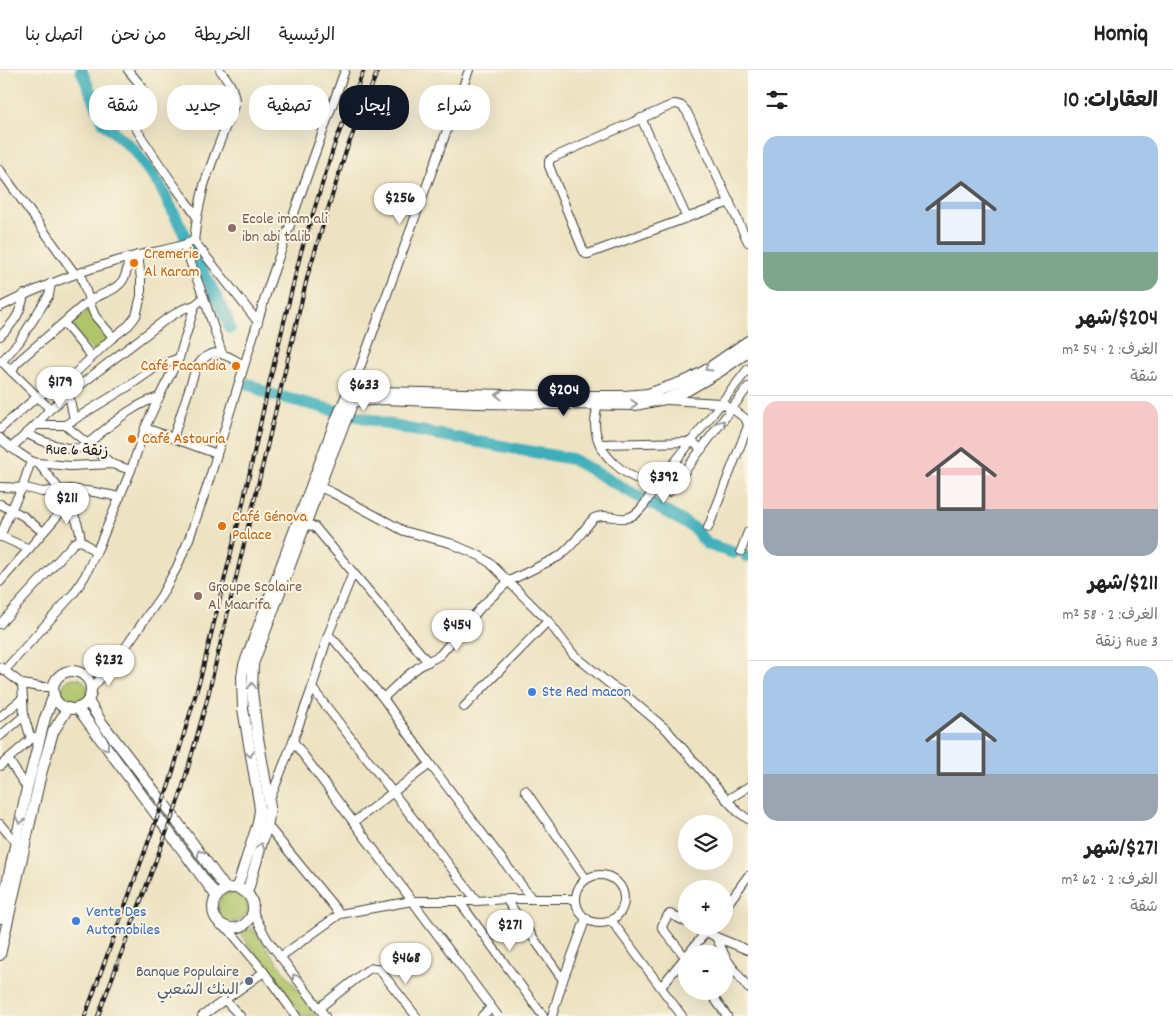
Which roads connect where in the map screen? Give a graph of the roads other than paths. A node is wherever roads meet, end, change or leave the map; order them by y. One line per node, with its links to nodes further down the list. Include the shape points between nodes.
1 (128, 70): 8 (street, via 143,90 128,105 129,117)
2 (220, 70): 8 (street, via 232,88 235,103 204,185)
3 (345, 70): 21 (street)
4 (469, 70): 38 (street)
5 (641, 118): 7 (street, via 674,104 683,107); 9 (street); 9 (street, via 549,162 583,250 592,254)
6 (0, 170): 14 (street)
7 (730, 202): 9 (street); 10 (street)
8 (196, 216): 11 (street)
9 (687, 218)
10 (748, 242)
11 (189, 243): 12 (street); 17 (street); 21 (street)
12 (138, 255): 13 (street); 24 (street, via 141,279 139,308 129,325)
13 (128, 258): 14 (street); 18 (street, via 122,281)
14 (77, 274): 15 (street); 18 (street)
15 (51, 283): 16 (street); 30 (street, via 49,296 19,342)
16 (24, 294): 20 (street); 23 (street, via 22,308 14,322)
17 (204, 298): 19 (street); 27 (street)
18 (90, 301): 22 (street); 24 (street, via 95,316)
19 (195, 304): 29 (street); 35 (street, via 165,320)
20 (0, 307)
21 (258, 322): 31 (street)
22 (64, 323): 28 (street); 33 (street, via 21,358)
23 (0, 336)
24 (113, 337): 28 (street)
25 (748, 341): 38 (main road, one-way to 38, via 688,380 648,394 546,396 380,392)
26 (748, 352): 39 (main road, via 704,382)
27 (222, 353): 31 (street); 52 (street, via 210,354 196,368)
28 (92, 357): 36 (street, via 70,378)
29 (179, 358): 37 (street); 44 (street, via 158,366)
30 (1, 361): 33 (street)
31 (244, 365): 58 (street)
32 (748, 369): 40 (street)
33 (12, 372): 36 (street)
34 (748, 387): 43 (street)
35 (69, 394): 42 (street); 44 (street)
36 (38, 396): 42 (street); 48 (street)
37 (159, 397): 49 (street); 54 (street, via 134,408)
38 (352, 399): 41 (main road); 47 (main road)
39 (665, 399): 40 (street); 41 (main road, one-way to 39, via 636,405)
40 (721, 403): 43 (street); 53 (street)
41 (597, 404): 55 (street, via 595,423)
42 (50, 409): 45 (street)
43 (732, 409): 57 (street, one-way to 43); 73 (street, via 745,418 748,426)
44 (74, 420): 46 (street)
45 (36, 425): 46 (street); 50 (street)
46 (65, 425): 54 (street)
47 (338, 426): 65 (main road); 122 (main road, one-way to 122, via 243,671 243,709 260,810)
48 (0, 428)
49 (146, 428): 52 (street); 61 (street)
50 (26, 433): 54 (street, via 54,445 80,448); 56 (street)
51 (0, 438): 56 (street, Rue 6 زنقة)
52 (173, 438): 58 (street)
53 (692, 442): 55 (street); 57 (street); 62 (street)
54 (87, 444): 60 (street)
55 (600, 444): 62 (street, via 613,463 628,475)
56 (11, 448): 59 (street, Rue 6 زنقة)
57 (702, 449): 62 (street, via 669,492)
58 (217, 454): 89 (street, via 189,539 170,581)
59 (34, 462): 60 (street, Rue 6 زنقة, via 70,466); 64 (street); 66 (street)
60 (112, 464): 61 (street, Rue 6 زنقة)
61 (131, 470): 68 (street)
62 (656, 486): 82 (street, via 635,514 624,519 605,515 594,518 565,552)
63 (0, 487): 64 (street)
64 (22, 488): 66 (street, via 42,492); 71 (street)
65 (320, 488): 72 (main road); 82 (street, via 404,531 450,543 480,556)
66 (60, 490): 67 (street)
67 (80, 490): 68 (street); 70 (street)
68 (120, 497): 80 (street)
69 (0, 504): 71 (street)
70 (68, 504): 74 (street); 77 (street, via 77,520)
71 (10, 510): 74 (street); 76 (street)
72 (307, 524): 81 (street, via 314,527); 114 (main road, one-way to 72, via 252,691 253,664)
73 (708, 528)
74 (43, 532): 78 (street)
75 (748, 532): 79 (street)
76 (0, 536): 78 (street)
77 (81, 541): 80 (street); 85 (street, via 74,543)
78 (29, 549): 83 (street)
79 (741, 551)
80 (96, 552): 88 (street, via 74,593)
81 (353, 573): 86 (street); 87 (street)
82 (509, 581): 84 (street); 87 (street, via 483,605 440,655)
83 (0, 582)
84 (548, 621): 98 (street); 113 (street, via 574,654 667,730)
85 (0, 624)
86 (328, 635): 92 (street); 96 (street)
87 (428, 662): 96 (street)
88 (2, 669): 91 (street)
89 (108, 669): 90 (street); 93 (street)
90 (83, 674): 93 (main road); 94 (main road, via 64,673 57,679)
91 (22, 684): 94 (street); 95 (street)
92 (312, 688): 105 (street); 112 (street)
93 (92, 690): 97 (main road)
94 (54, 691): 99 (main road, via 58,703); 102 (main road)
95 (23, 698): 100 (street); 101 (street)
96 (383, 698): 107 (street)
97 (88, 701): 99 (main road, via 83,706); 122 (main road, one-way to 97)
98 (464, 707)
99 (72, 708): 124 (main road, one-way to 124, via 85,718); 145 (main road, via 53,732)
100 (24, 716): 103 (street); 104 (street)
101 (0, 718)
102 (42, 734): 104 (street); 110 (main road)
103 (0, 736)
104 (31, 739): 106 (street)
105 (293, 741): 114 (street); 116 (street)
106 (8, 759): 108 (street); 110 (street)
107 (430, 764): 112 (street); 127 (street)
108 (0, 766)
109 (748, 787): 113 (street)
110 (27, 788): 119 (main road, one-way to 119)
111 (525, 790): 121 (street)
112 (392, 792): 116 (street); 132 (street)
113 (727, 800): 115 (street)
114 (269, 802): 118 (main road)
115 (748, 819)
116 (354, 822): 130 (street)
117 (0, 824): 119 (street)
118 (267, 826): 123 (main road, one-way to 118); 134 (street)
119 (16, 843): 128 (main road)
120 (748, 877): 125 (street)
121 (586, 879): 126 (street); 138 (street, via 606,875 622,888 622,907)
122 (232, 889): 123 (main road); 124 (main road)
123 (247, 893): 133 (main road)
124 (216, 897): 139 (main road, via 214,913)
125 (733, 897)
126 (576, 898): 127 (street); 136 (street, via 578,910)
127 (532, 899): 129 (street)
128 (2, 900): 135 (main road)
129 (506, 900): 132 (street); 149 (street)
130 (412, 901): 131 (street); 134 (street); 155 (street)
131 (459, 901): 132 (street); 163 (street)
132 (477, 901)
133 (253, 912): 139 (main road, via 249,921 241,926); 146 (street)
134 (340, 914): 146 (street)
135 (0, 918)
136 (586, 918): 138 (street, via 597,923); 149 (street)
137 (678, 918): 143 (street, via 670,914 662,926)
138 (611, 920): 150 (street)
139 (226, 926): 148 (street)
140 (704, 935): 142 (street)
141 (716, 937): 144 (street); 151 (street, via 727,960)
142 (695, 945)
143 (678, 947)
144 (748, 950)
145 (0, 955)
146 (280, 957): 154 (street, one-way to 146)
147 (678, 966): 150 (street)
148 (264, 972): 152 (street); 158 (street)
149 (563, 980): 164 (street)
150 (661, 987): 165 (street)
151 (748, 988)
152 (225, 1000): 156 (street); 157 (street)
153 (715, 1000): 166 (street)
154 (319, 1008): 159 (street); 160 (street, via 375,967)
155 (491, 1008): 161 (street); 162 (street)
156 (202, 1016)
157 (240, 1016)
158 (296, 1016)
159 (324, 1016)
160 (416, 1016)
161 (482, 1016)
162 (498, 1016)
163 (544, 1016)
164 (552, 1016)
165 (682, 1016)
166 (726, 1016)

